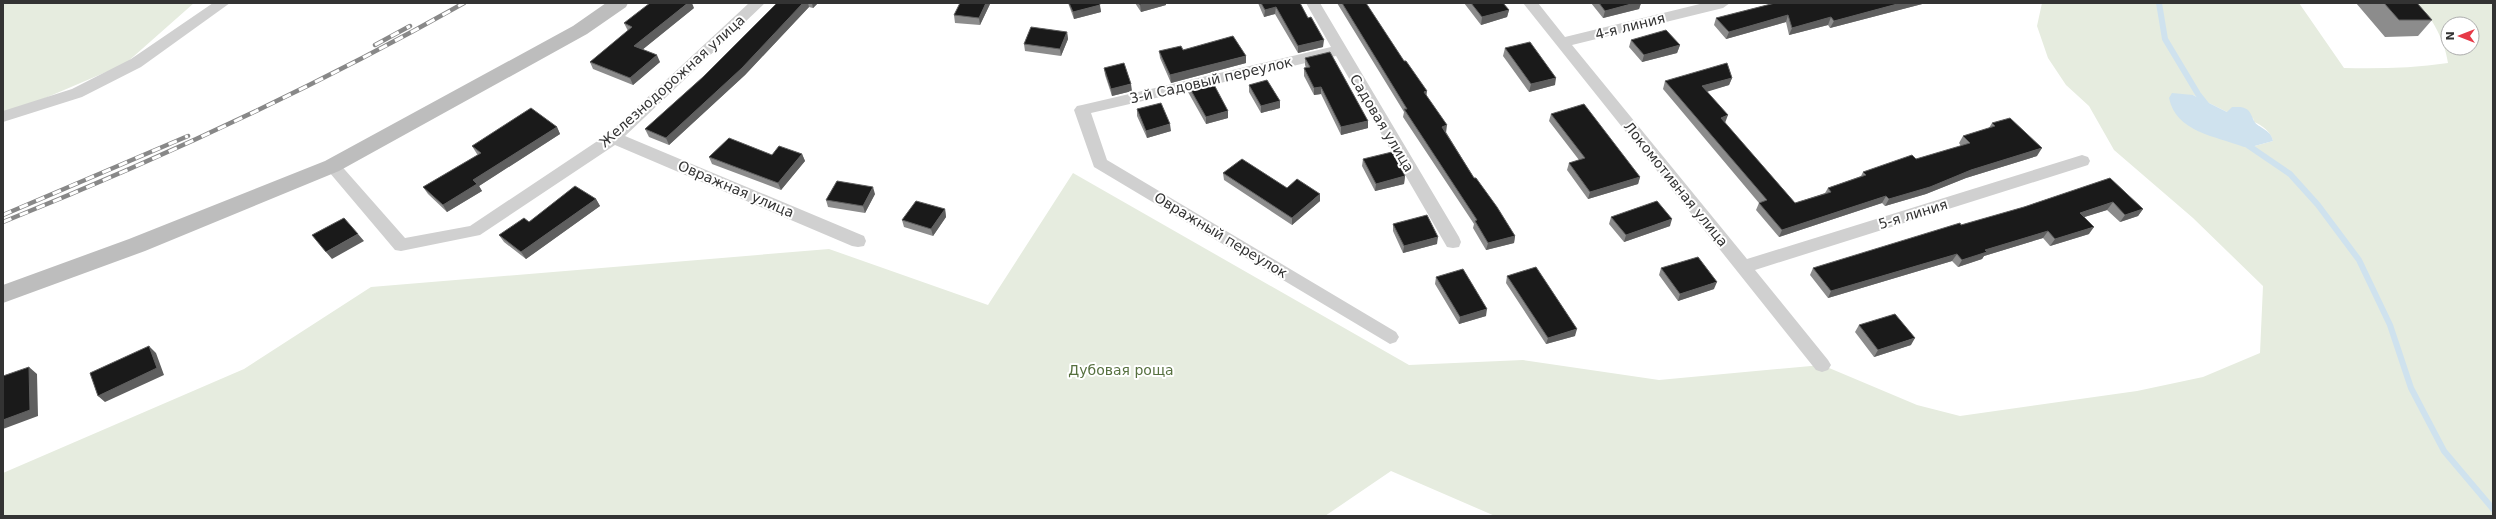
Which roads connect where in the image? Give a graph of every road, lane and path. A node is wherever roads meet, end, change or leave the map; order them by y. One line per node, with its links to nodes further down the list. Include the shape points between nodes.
1 (223, 3): 10 (street, via 136,63 77,93)
2 (619, 3): 13 (street, via 580,30)
3 (758, 3): 11 (street, Железнодорожная улица)
4 (1313, 3): 8 (street, Садовая улица)
5 (1530, 3): 7 (street, Локомотивная улица)
6 (1723, 3): 7 (street, 4-я линия)
7 (1561, 43): 16 (street, Локомотивная улица)
8 (1340, 50): 9 (street, 3-й Садовый переулок); 15 (street, Садовая улица)
9 (1082, 110): 18 (street, Овражный переулок, via 1100,163)
10 (3, 117)
11 (614, 138): 13 (street, Железнодорожная улица, via 474,231 401,245); 14 (street, Овражная улица)
12 (2082, 161): 16 (street, 5-я линия)
13 (332, 166): 17 (street, via 137,245)
14 (858, 241)
15 (1453, 242)
16 (1743, 267): 19 (street, Локомотивная улица)
17 (3, 294)
18 (1390, 337)
19 (1822, 366)

